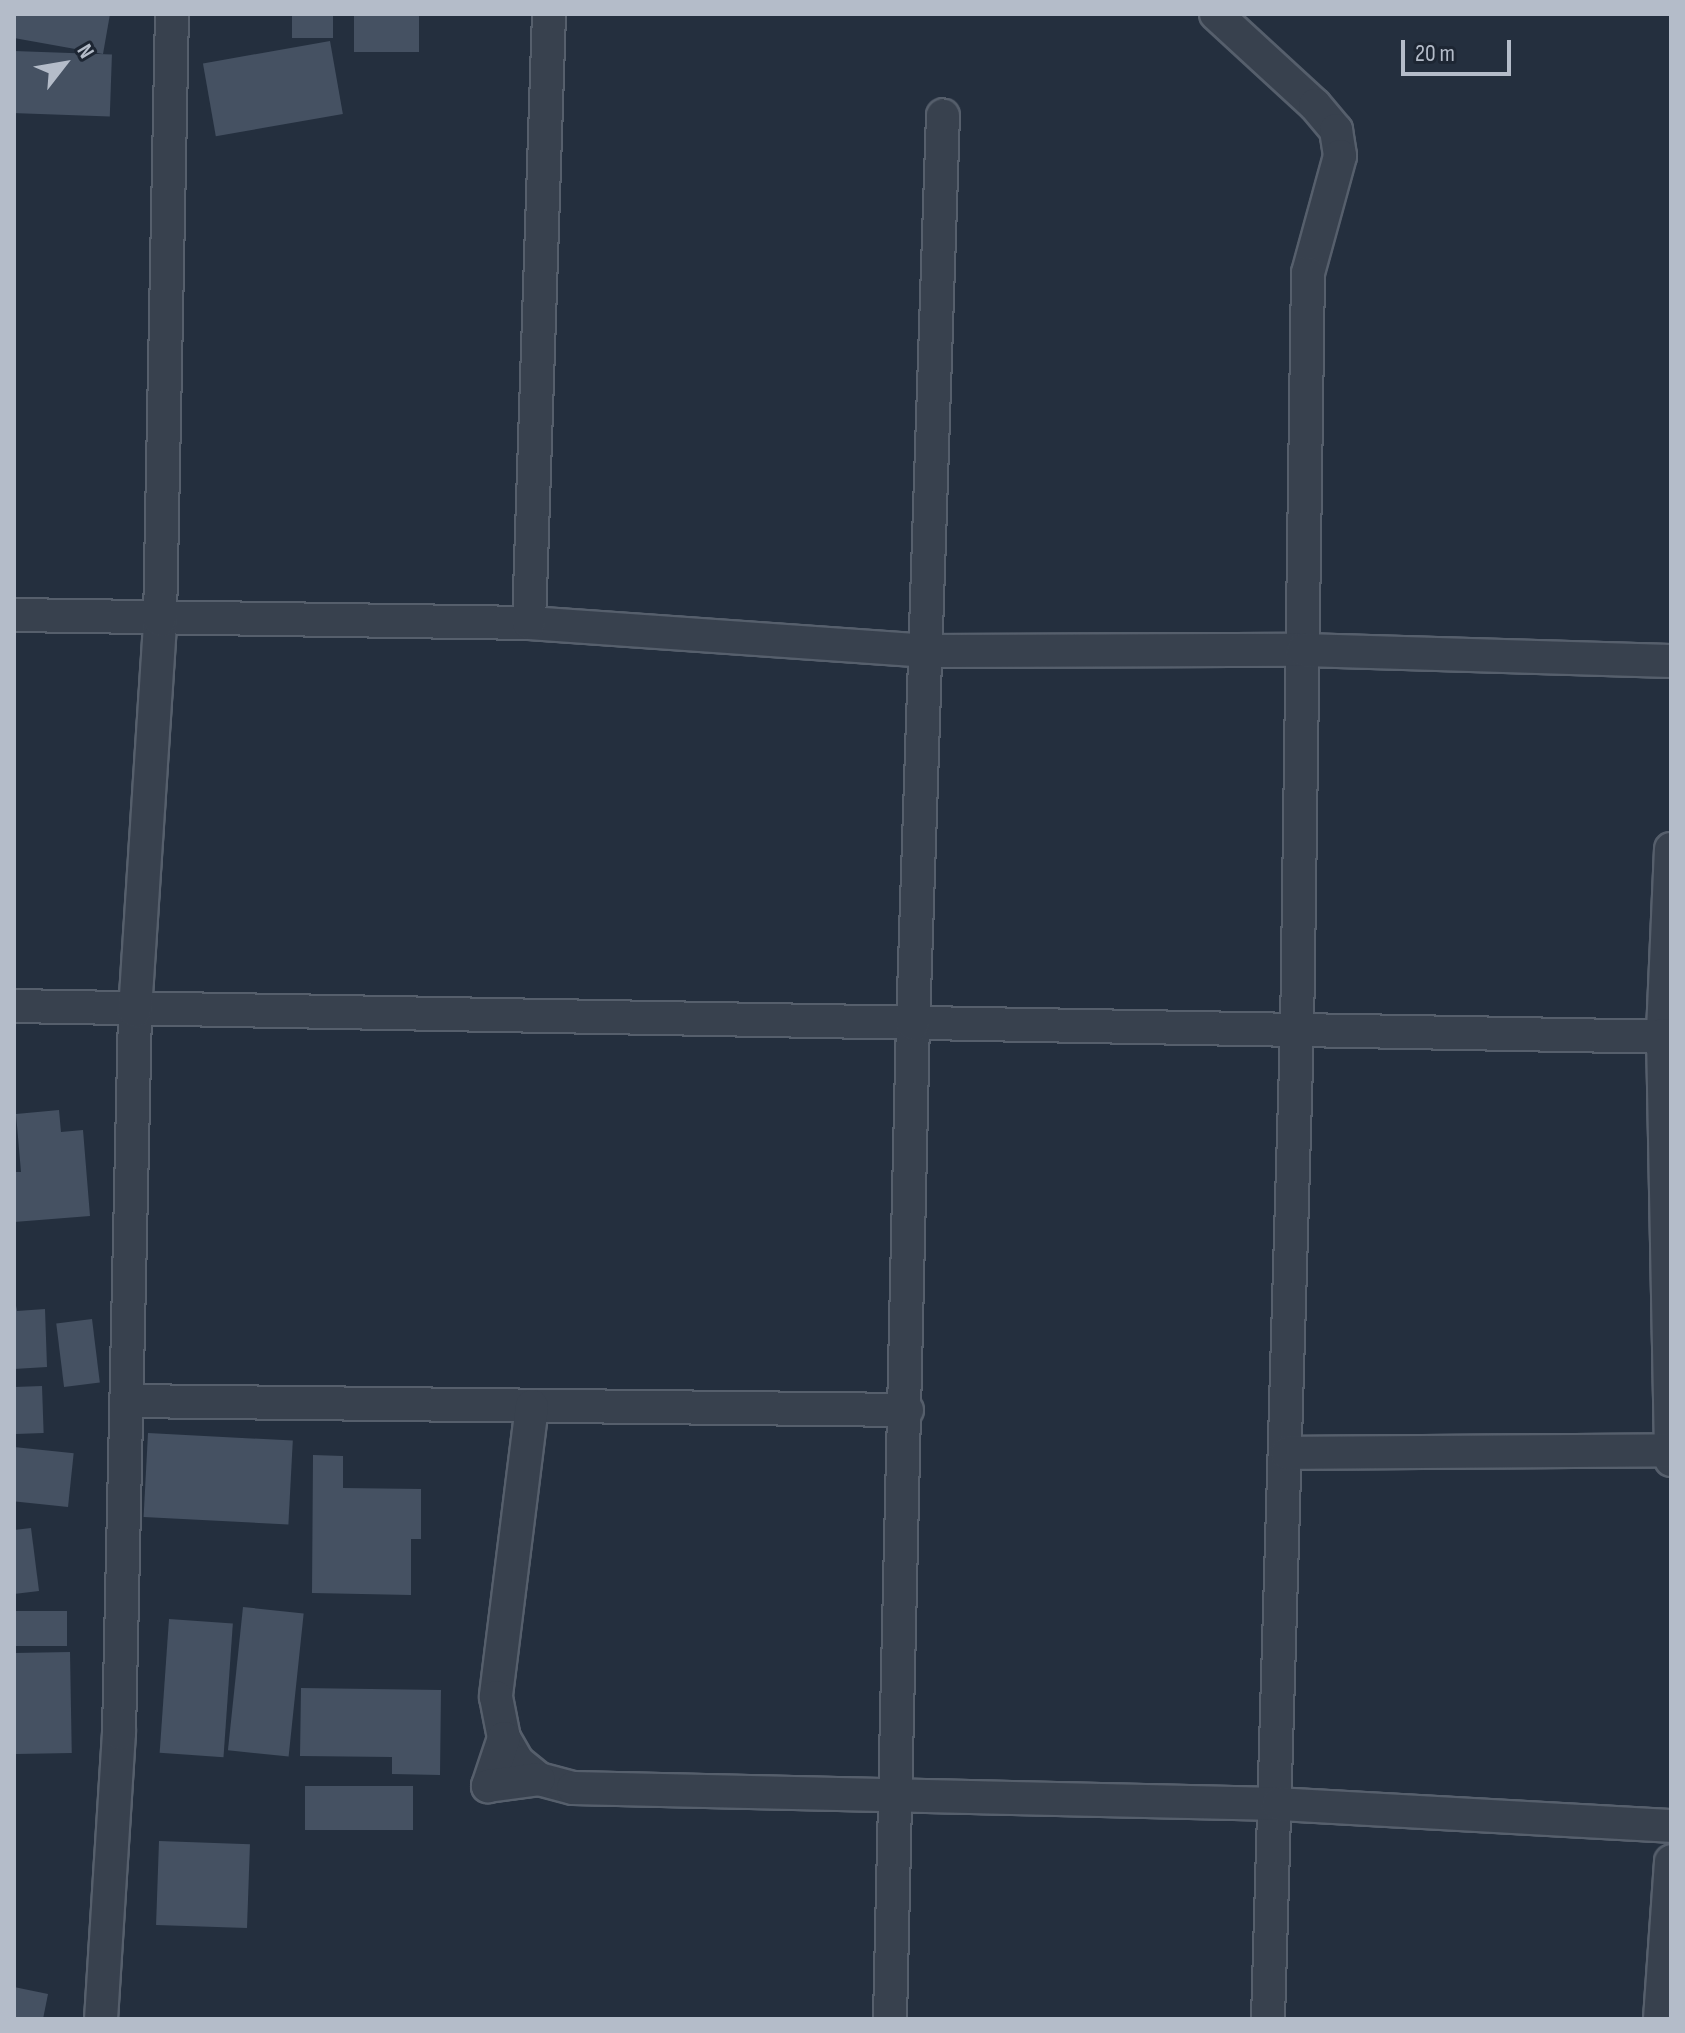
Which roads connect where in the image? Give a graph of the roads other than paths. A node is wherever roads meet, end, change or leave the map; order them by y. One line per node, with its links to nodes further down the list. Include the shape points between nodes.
1 (172, 14): 6 (street)
2 (549, 14): 7 (street)
3 (1216, 14): 8 (street, via 1315,105 1336,130 1340,156 1308,273)
4 (943, 115): 9 (street)
5 (14, 615): 6 (street)
6 (160, 620): 7 (street); 13 (street)
7 (529, 623): 9 (street)
8 (1303, 650): 9 (street); 10 (street); 15 (street)
9 (925, 651): 14 (street)
10 (1671, 661)
11 (1671, 849): 16 (street)
12 (14, 1006): 13 (street)
13 (135, 1011): 14 (street); 17 (street)
14 (913, 1024): 15 (street); 19 (street)
15 (1297, 1030): 16 (street); 21 (street)
16 (1667, 1036): 20 (street)
17 (126, 1401): 18 (street); 27 (street, via 119,1733)
18 (532, 1406): 19 (street); 23 (street, via 496,1697 504,1738 518,1762 539,1779 573,1788)
19 (907, 1410): 23 (street)
20 (1671, 1450): 21 (street); 22 (street)
21 (1287, 1453): 24 (street)
22 (1671, 1460)
23 (891, 1794): 24 (street); 28 (street)
24 (1278, 1804): 25 (street); 29 (street)
25 (1671, 1826)
26 (1671, 1861): 30 (street)
27 (101, 2019)
28 (890, 2019)
29 (1268, 2019)
30 (1660, 2019)

